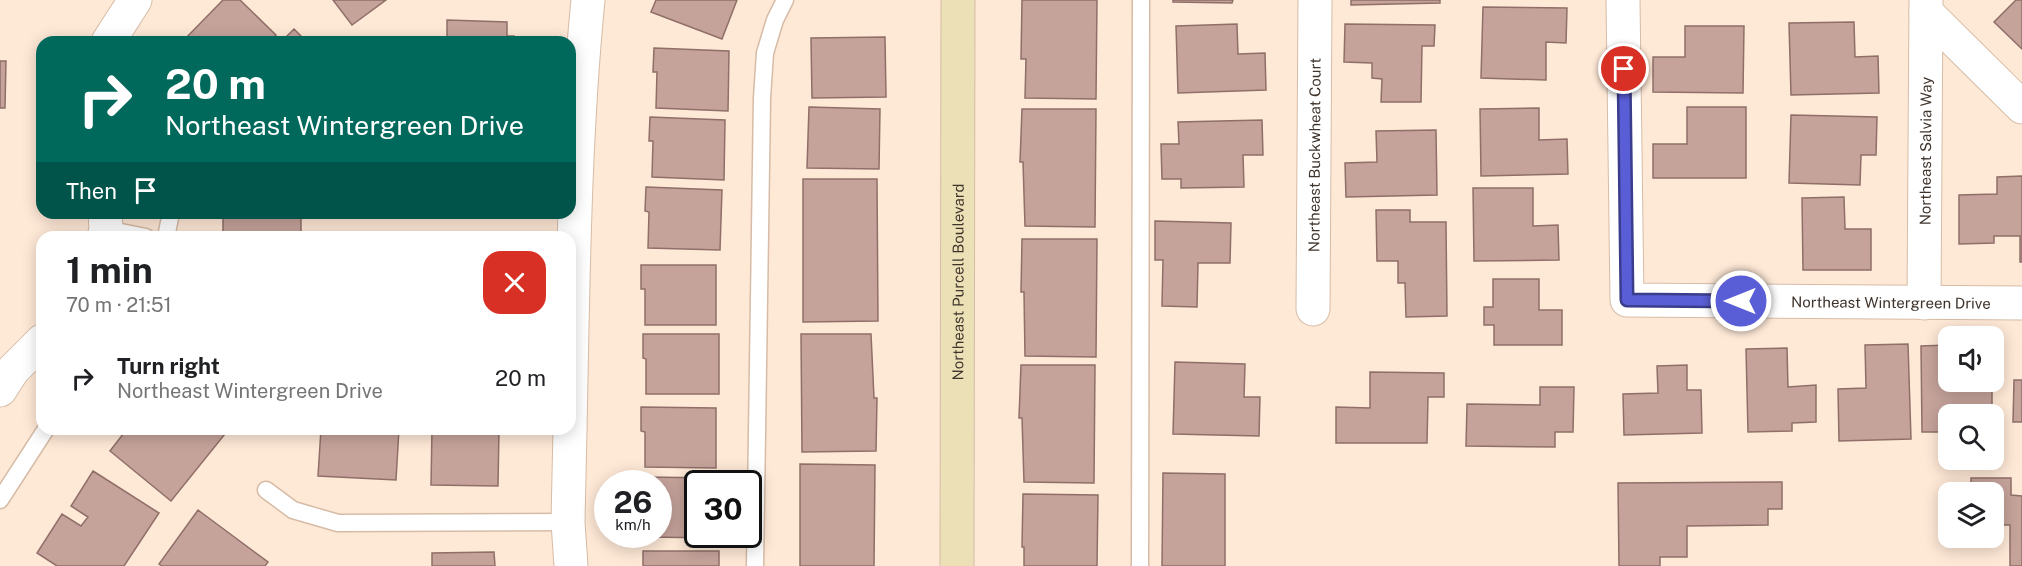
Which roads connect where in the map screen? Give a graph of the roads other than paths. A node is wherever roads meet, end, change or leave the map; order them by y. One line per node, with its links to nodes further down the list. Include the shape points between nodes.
1 (135, 0): 9 (street)
2 (588, 0): 11 (street)
3 (785, 0): 25 (lane, via 765,53 762,98)
4 (958, 0): 26 (street, Northeast Purcell Boulevard)
5 (1141, 0): 27 (lane)
6 (1315, 0): 16 (street, Northeast Buckwheat Court)
7 (1623, 0): 14 (street, Northeast Wintergreen Drive, via 1627,300)
8 (1926, 6): 10 (street); 14 (street, Northeast Salvia Way)
9 (112, 36)
10 (2022, 107)
11 (576, 180)
12 (105, 226): 13 (lane)
13 (124, 231)
14 (1924, 303): 15 (street, Northeast Wintergreen Drive)
15 (2022, 303)
16 (1313, 309)
17 (36, 346): 18 (street)
18 (0, 390)
19 (42, 435): 22 (lane)
20 (570, 435): 23 (street)
21 (266, 490): 23 (lane, via 293,510 338,523)
22 (0, 500)
23 (568, 522): 24 (street)
24 (571, 566)
25 (755, 566)
26 (957, 566)
27 (1140, 566)

